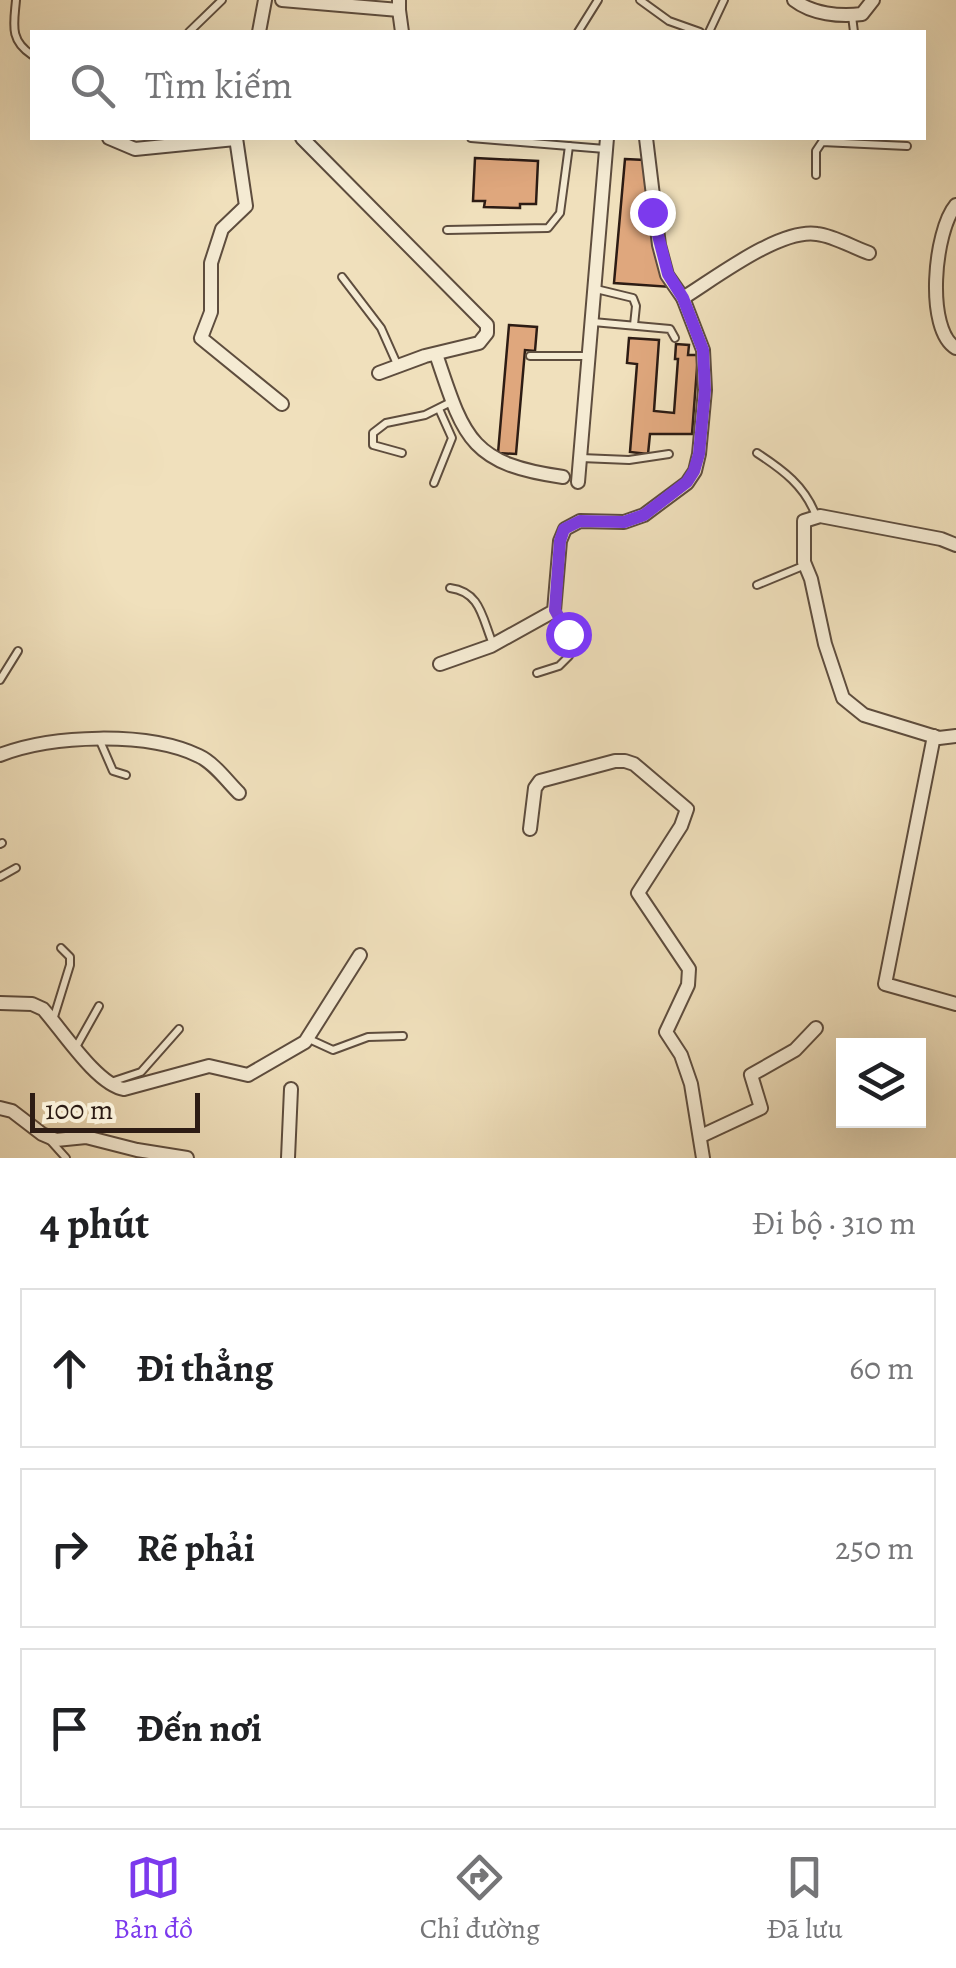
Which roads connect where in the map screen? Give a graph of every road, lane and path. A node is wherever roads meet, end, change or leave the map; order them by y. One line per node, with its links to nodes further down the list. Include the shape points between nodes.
1 (16, 0): 19 (lane, via 14,36)
2 (222, 0): 12 (lane)
3 (266, 0): 13 (street)
4 (283, 0): 10 (street)
5 (598, 0): 15 (lane)
6 (640, 0): 16 (lane)
7 (724, 0): 17 (lane)
8 (794, 0): 11 (street, via 812,11)
9 (873, 0): 11 (street)
10 (399, 5): 14 (street)
11 (852, 15): 18 (lane)
12 (191, 30)
13 (259, 30)
14 (402, 30)
15 (579, 30)
16 (693, 30)
17 (710, 30)
18 (854, 30)
19 (30, 53)
20 (114, 140): 21 (street, via 135,149)
21 (217, 140)
22 (235, 140): 46 (street, via 246,206 222,229 201,338)
23 (304, 140): 41 (street, via 483,319 487,333 479,343)
24 (496, 140): 28 (lane)
25 (646, 140): 36 (street, via 658,245)
26 (861, 140): 29 (lane); 30 (lane, via 822,142)
27 (606, 143): 28 (lane); 35 (street)
28 (569, 146): 32 (lane, via 560,213 548,228)
29 (907, 146)
30 (816, 175)
31 (956, 206): 40 (street, via 936,262 941,332)
32 (446, 230)
33 (869, 254): 36 (street, via 808,234 750,256)
34 (342, 277): 44 (lane, via 380,328)
35 (594, 288): 37 (street); 38 (lane, via 632,298)
36 (683, 298): 60 (street, via 705,364 694,471 680,490 633,520 580,521 564,529)
37 (592, 322): 38 (lane); 43 (street)
38 (634, 325): 39 (lane, via 670,329)
39 (675, 338)
40 (956, 348)
41 (436, 354): 44 (street); 47 (street)
42 (530, 356): 43 (lane)
43 (589, 356): 51 (street)
44 (398, 366): 45 (street)
45 (379, 373)
46 (282, 404)
47 (445, 405): 49 (lane, via 386,423 373,434 373,445); 52 (street, via 492,458); 54 (lane, via 452,438)
48 (758, 453): 55 (lane, via 806,494)
49 (402, 454)
50 (669, 454): 51 (lane)
51 (579, 458): 53 (street)
52 (563, 477)
53 (578, 482)
54 (434, 483)
55 (816, 516): 56 (street); 57 (street, via 804,521)
56 (956, 545)
57 (804, 566): 58 (lane); 66 (street, via 843,698 864,715)
58 (757, 585)
59 (450, 588): 61 (lane, via 474,598)
60 (555, 610): 61 (street); 64 (lane, via 568,634 568,656)
61 (493, 644): 63 (street)
62 (18, 651): 65 (lane)
63 (440, 664)
64 (537, 673)
65 (0, 680)
66 (934, 736): 67 (street); 78 (street, via 885,984)
67 (956, 736)
68 (100, 741): 69 (street, via 37,743); 70 (lane, via 110,767); 71 (street, via 133,740 198,756)
69 (0, 756)
70 (126, 775)
71 (238, 793)
72 (530, 829): 89 (street, via 540,781 615,761 634,764 686,809 638,893 689,969 666,1032 686,1070)
73 (16, 868): 74 (lane)
74 (0, 877)
75 (61, 948): 80 (lane, via 70,965)
76 (360, 955): 84 (street)
77 (0, 1003): 80 (street, via 36,1006)
78 (956, 1004)
79 (99, 1006): 85 (lane)
80 (53, 1020): 85 (street)
81 (816, 1028): 89 (street, via 795,1050 751,1075 761,1108)
82 (178, 1029): 86 (lane, via 141,1072)
83 (403, 1036): 84 (lane, via 368,1037 333,1050)
84 (308, 1038): 86 (street, via 248,1075 209,1066 124,1089)
85 (76, 1047): 86 (street)
86 (108, 1083)
87 (291, 1089): 93 (street)
88 (0, 1108): 90 (street)
89 (701, 1136): 94 (street)
90 (47, 1137): 91 (lane); 92 (street, via 86,1137)
91 (66, 1158)
92 (187, 1158)
93 (288, 1158)
94 (703, 1158)

